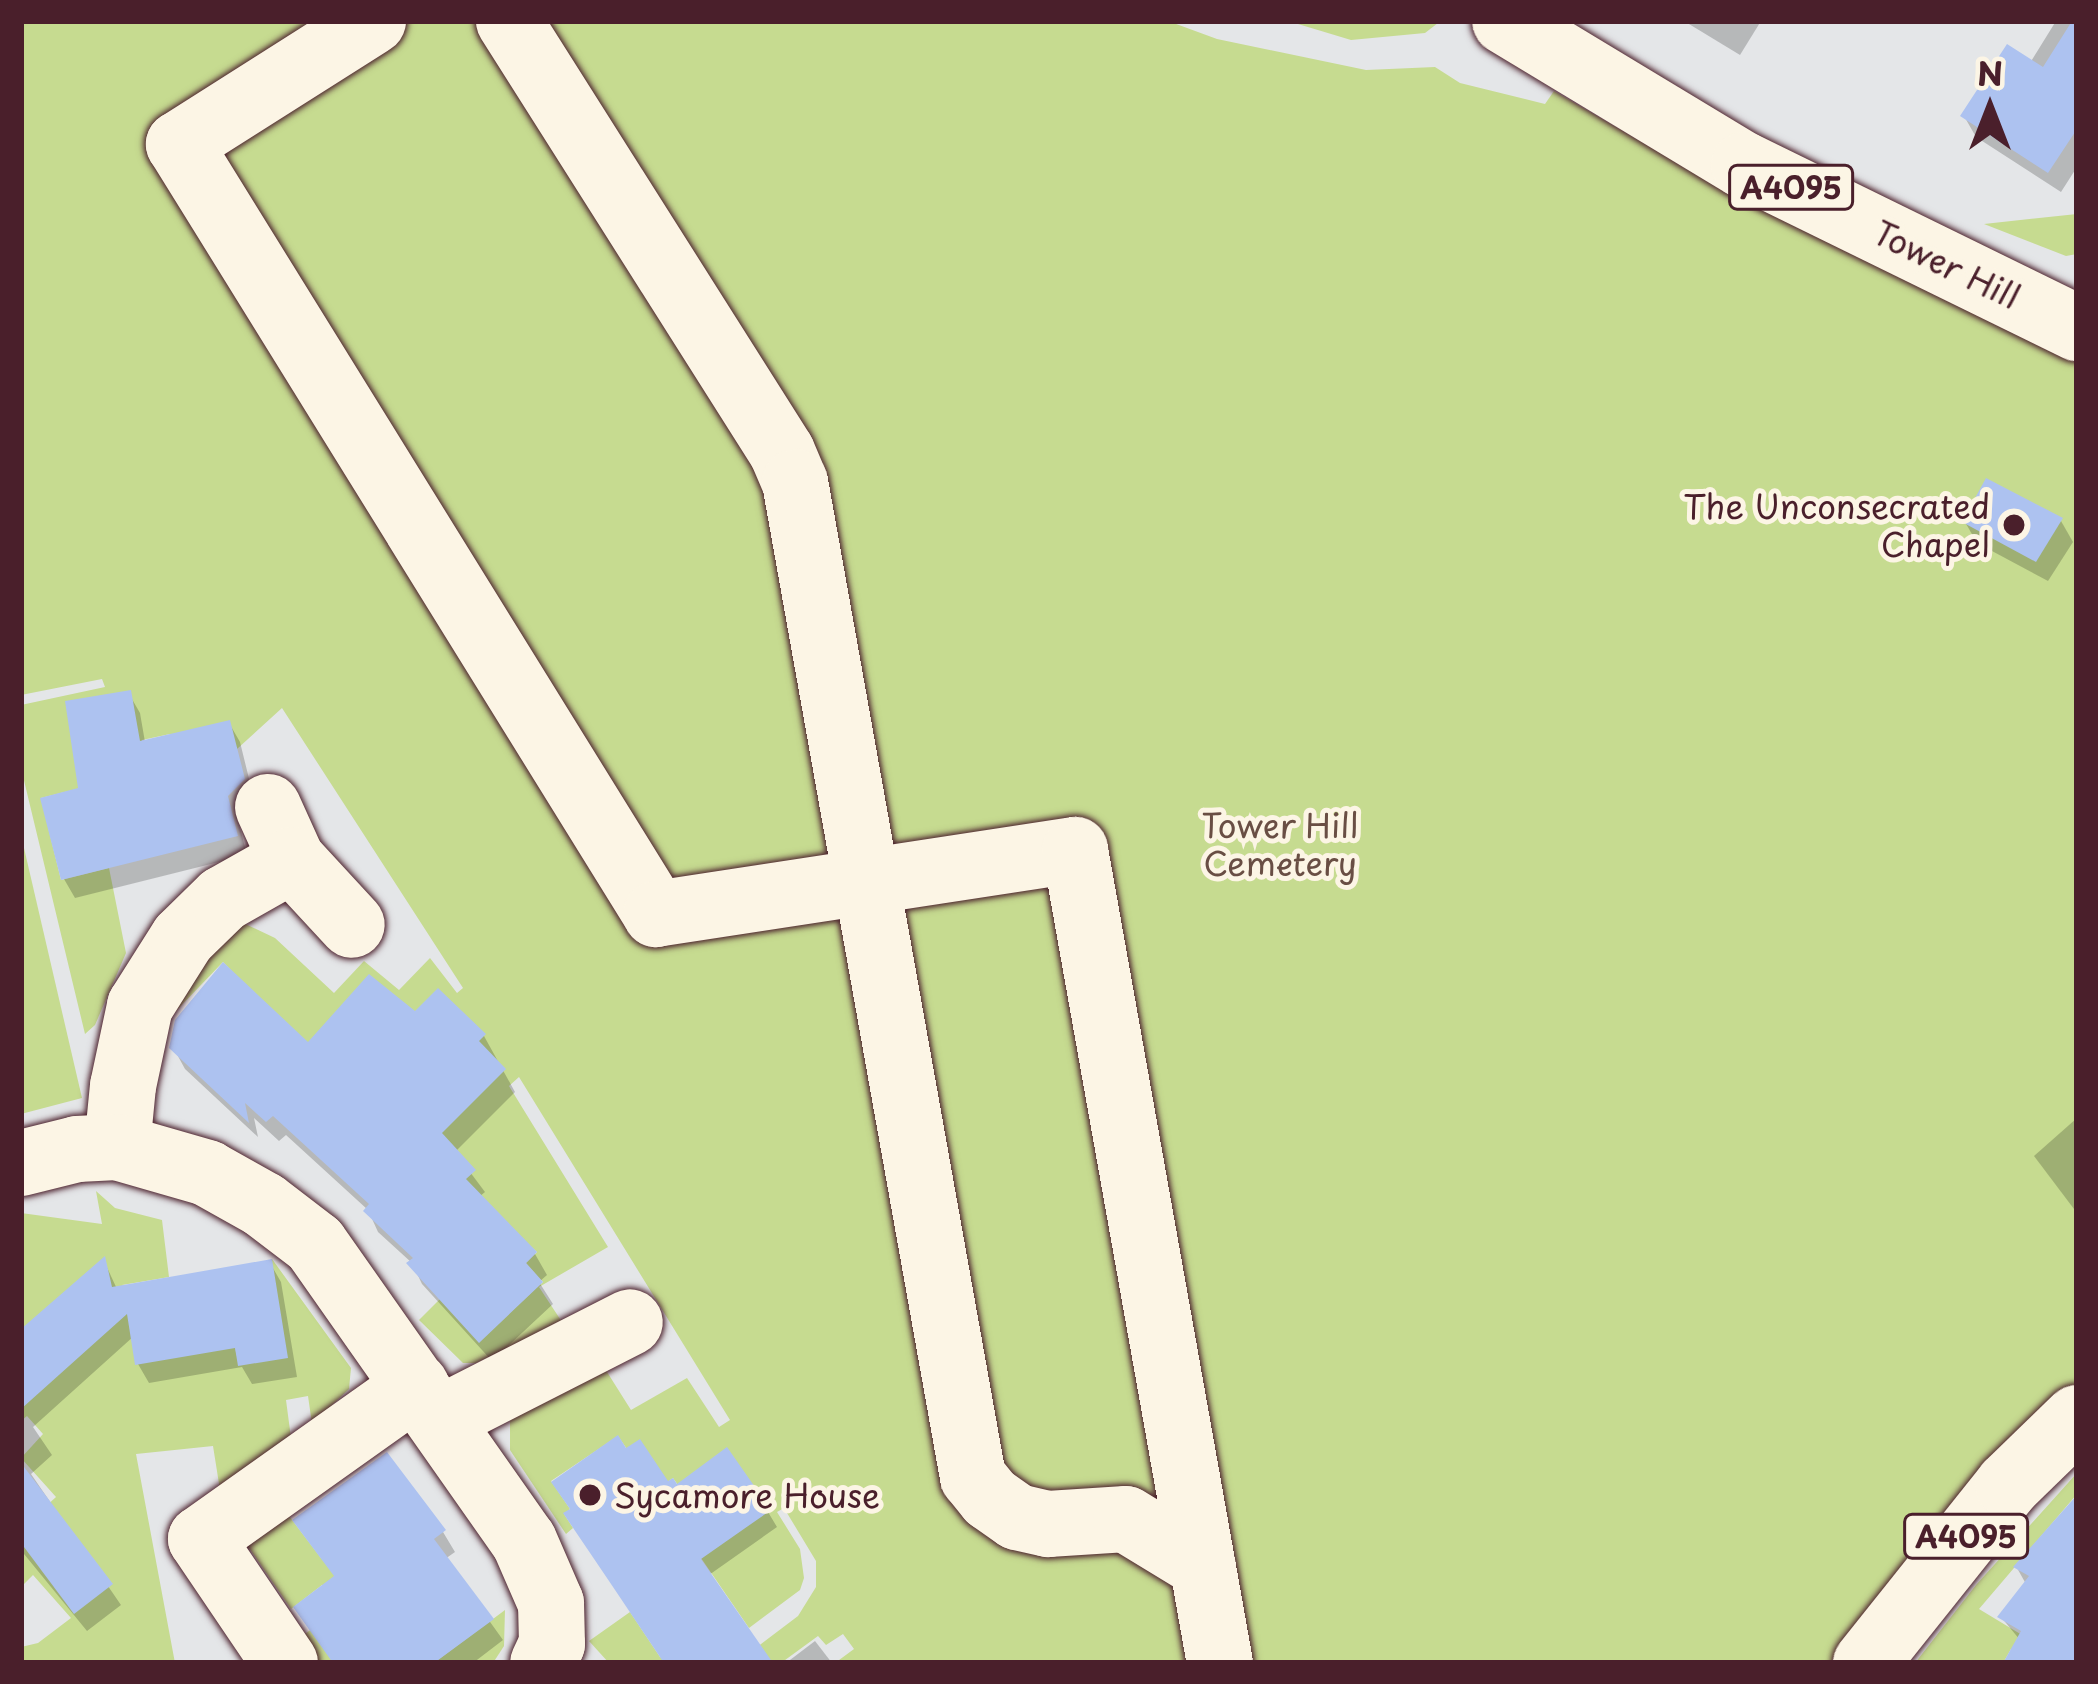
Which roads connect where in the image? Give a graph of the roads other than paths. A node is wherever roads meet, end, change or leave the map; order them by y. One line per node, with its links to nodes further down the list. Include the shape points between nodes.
1 (373, 21): 5 (street, via 179,144 656,914)
2 (509, 21): 5 (street, via 791,470)
3 (1505, 21): 4 (street, Tower Hill / A4095, via 1744,164)
4 (2077, 328)
5 (870, 881): 12 (street, via 973,1477 1017,1517 1048,1524 1126,1519); 12 (street, via 1075,850)
6 (352, 926): 7 (street, via 280,833 159,971 140,1006)
7 (117, 1147): 8 (street); 10 (street, via 208,1173 315,1244)
8 (21, 1163)
9 (630, 1322): 10 (street)
10 (428, 1402): 13 (street, via 201,1539); 14 (street, via 524,1541 551,1603 552,1644)
11 (2077, 1418): 16 (street, A4095, via 2008,1485)
12 (1203, 1566): 15 (street)
13 (285, 1663)
14 (543, 1663)
15 (1220, 1663)
16 (1866, 1663)

